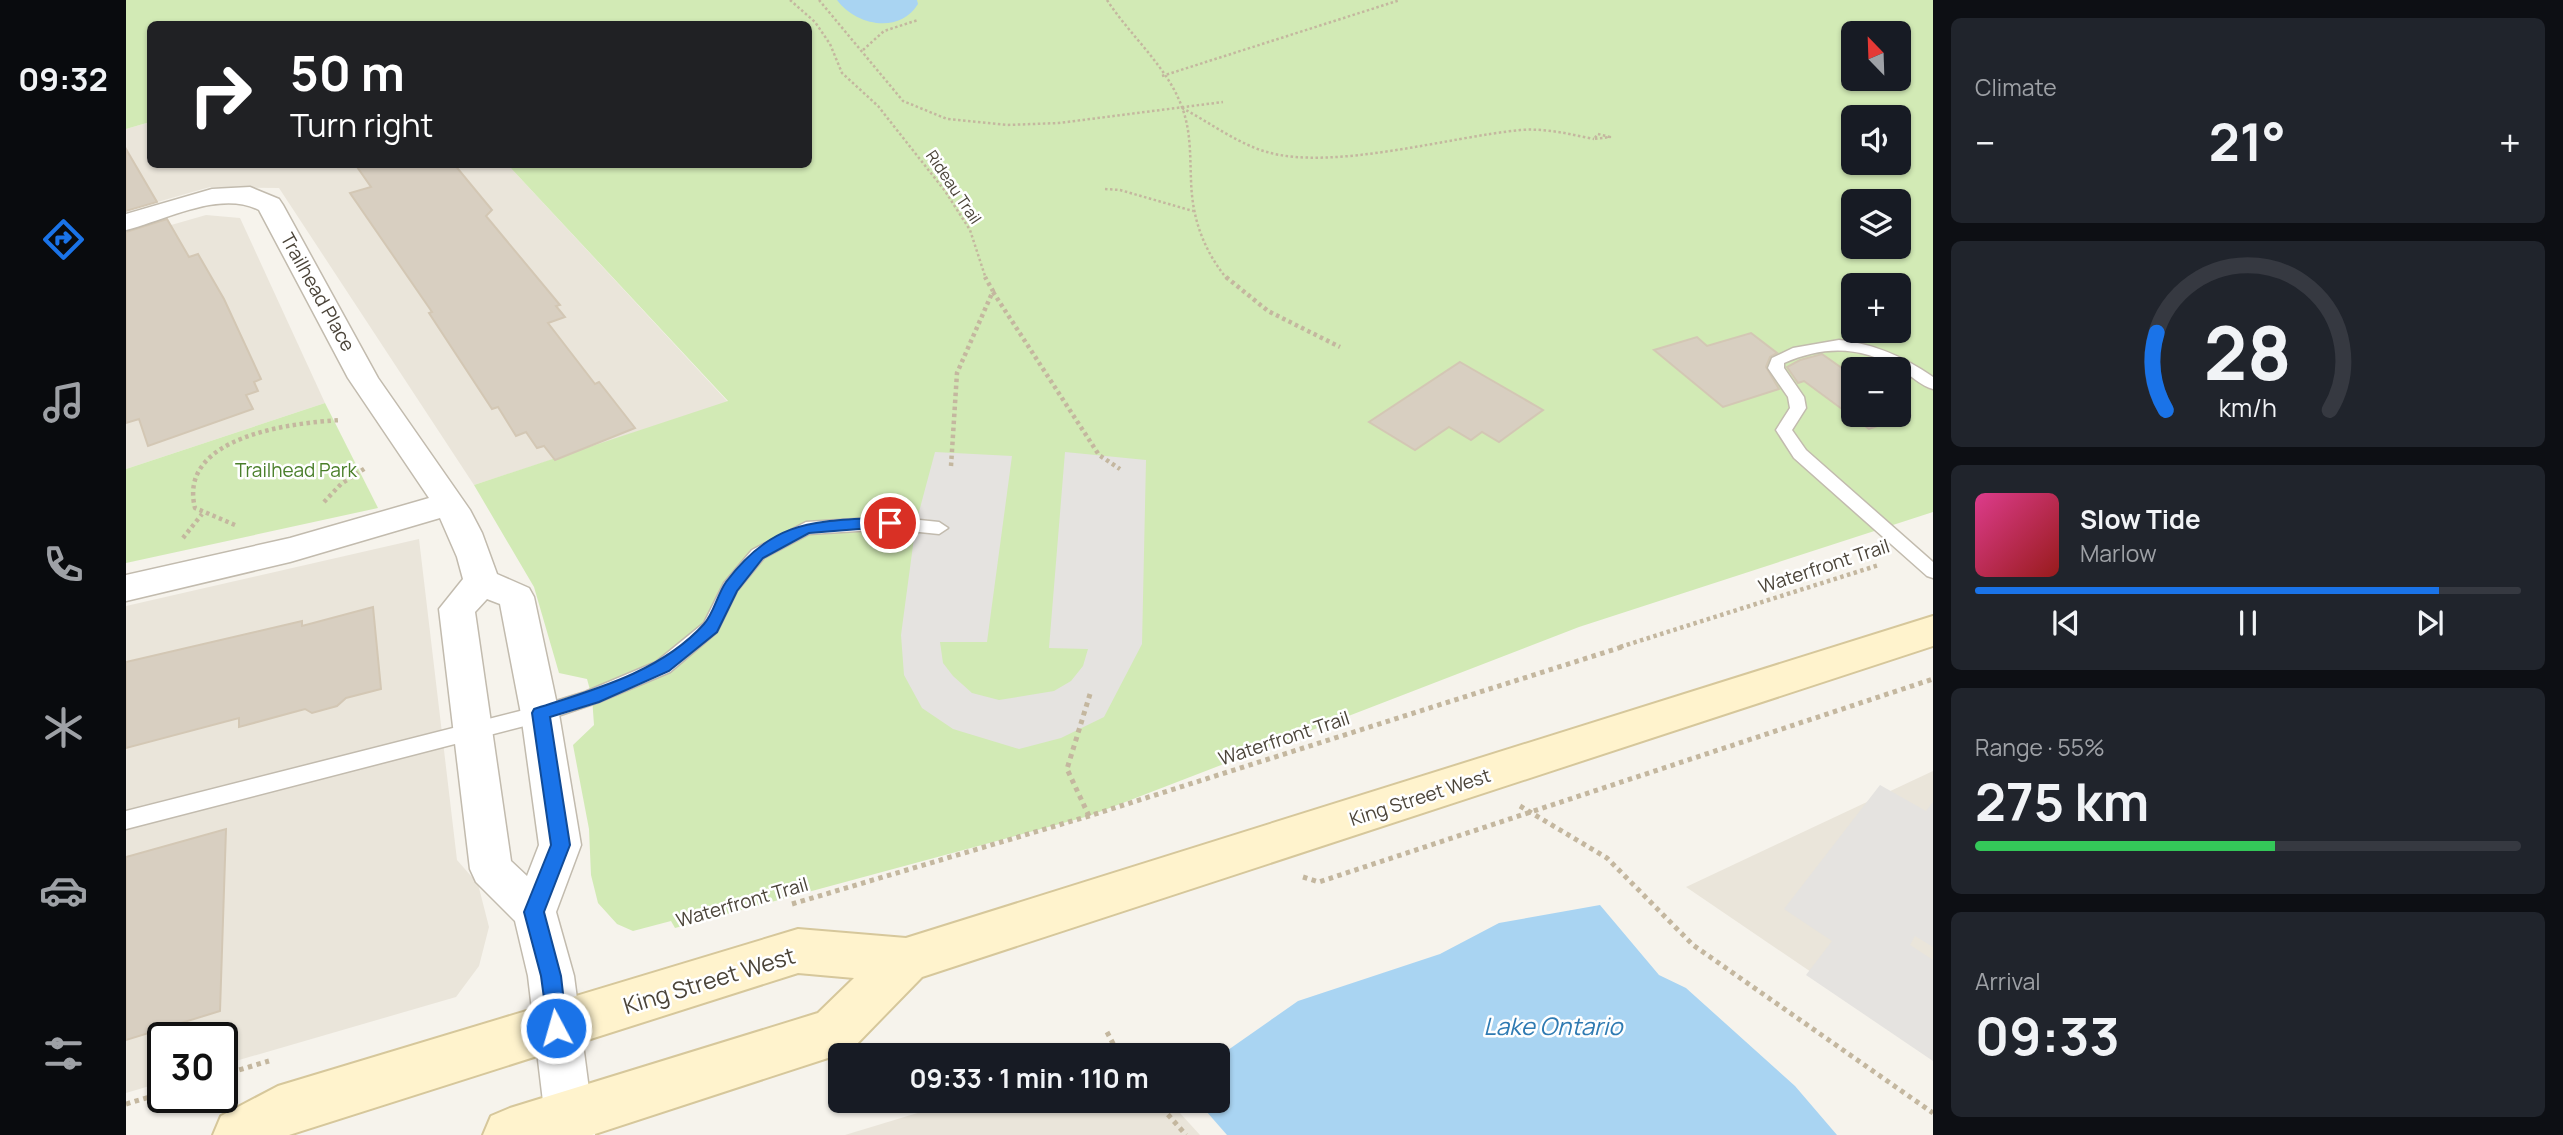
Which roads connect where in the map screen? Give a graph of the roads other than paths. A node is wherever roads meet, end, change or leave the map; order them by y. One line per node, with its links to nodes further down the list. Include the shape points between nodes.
1 (126, 222): 3 (street, Trailhead Place, via 212,197 250,195 270,205 377,401)
2 (1933, 384): 5 (lane, via 1885,353 1846,345 1795,351 1777,361 1776,368 1796,397 1798,408 1785,436)
3 (449, 505): 6 (street, Trailhead Place, via 477,555); 7 (street, via 290,550)
4 (939, 528): 9 (lane, via 890,523 806,528 758,554 730,588 711,627 663,667)
5 (1933, 572)
6 (481, 582): 9 (street, via 516,597); 10 (street, via 457,609)
7 (126, 587)
8 (1933, 631): 13 (main road, King Street West)
9 (540, 713): 10 (lane); 12 (street, via 560,845)
10 (473, 731): 11 (lane); 12 (street, via 491,869)
11 (126, 820)
12 (534, 912): 14 (street, via 551,976)
13 (906, 960): 14 (main road, King Street West, via 798,951); 15 (main road, King Street West, via 834,1032)
14 (556, 1028): 15 (street); 16 (main road, King Street West, via 278,1111)
15 (570, 1126): 17 (main road, King Street West)
16 (240, 1135)
17 (510, 1135)

